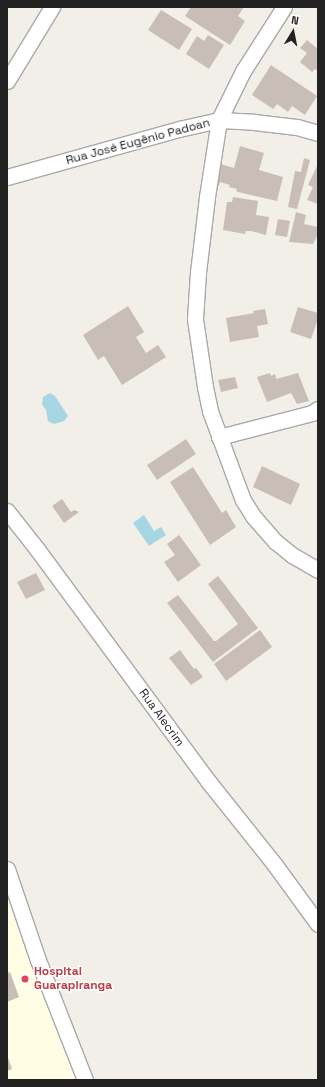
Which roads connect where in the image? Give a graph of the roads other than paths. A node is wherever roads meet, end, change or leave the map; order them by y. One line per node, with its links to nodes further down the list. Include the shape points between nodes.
1 (52, 7): 3 (street)
2 (284, 7): 4 (street, via 243,71)
3 (7, 81)
4 (219, 120): 5 (street, Rua José Eugênio Padoan, via 268,123); 6 (street, Rua José Eugênio Padoan, via 179,128); 8 (street, via 207,197 195,319 205,387)
5 (318, 132)
6 (7, 177)
7 (316, 412): 8 (street)
8 (219, 437): 10 (street, via 238,488 252,516 276,542)
9 (7, 512): 12 (street, Rua Alecrim, via 203,775)
10 (318, 570)
11 (7, 869): 13 (street, via 38,960)
12 (318, 924)
13 (85, 1080)

